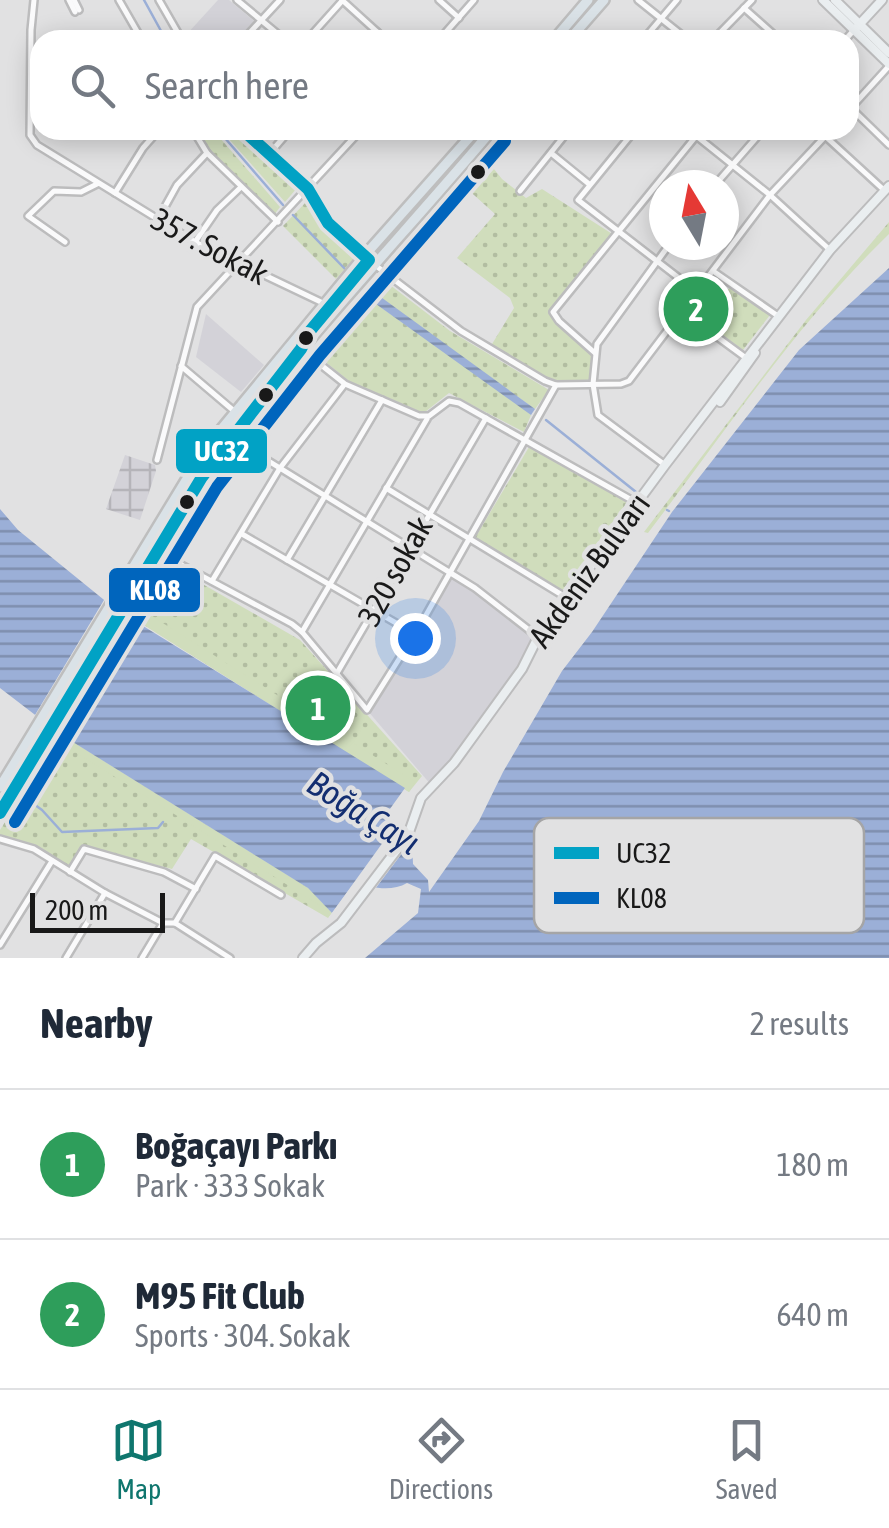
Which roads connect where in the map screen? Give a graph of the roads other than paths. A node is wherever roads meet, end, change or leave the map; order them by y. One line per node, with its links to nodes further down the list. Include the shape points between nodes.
1 (46, 0): 18 (street)
2 (71, 0): 20 (street)
3 (119, 0): 26 (street)
4 (159, 0): 27 (street)
5 (237, 0): 23 (street)
6 (280, 0): 23 (street)
7 (342, 0): 30 (street); 31 (street)
8 (438, 0): 21 (street)
9 (474, 0): 21 (street)
10 (588, 0): 33 (main road)
11 (604, 0): 34 (main road)
12 (638, 0): 22 (street)
13 (677, 0): 22 (street)
14 (752, 0): 19 (street)
15 (823, 0): 24 (main road)
16 (835, 0): 24 (main road)
17 (882, 0): 24 (main road)
18 (34, 3): 25 (street, 357. Sokak)
19 (744, 8): 37 (street); 38 (street)
20 (77, 11)
21 (458, 18): 32 (street)
22 (660, 19): 35 (street); 36 (street)
23 (262, 20): 28 (street); 29 (street)
24 (857, 27): 39 (street); 40 (main road); 41 (main road)
25 (33, 30)
26 (136, 30)
27 (176, 30)
28 (252, 30)
29 (273, 30)
30 (316, 30)
31 (374, 30)
32 (448, 30)
33 (562, 30)
34 (578, 30)
35 (651, 30)
36 (675, 30)
37 (722, 30)
38 (769, 30)
39 (854, 30)
40 (889, 54)
41 (889, 65): 42 (street)
42 (859, 99)
43 (859, 117): 59 (street)
44 (34, 140): 65 (street, 357. Sokak)
45 (150, 140): 71 (street)
46 (199, 140): 60 (street)
47 (255, 140): 61 (street)
48 (281, 140): 61 (street)
49 (352, 140): 68 (street)
50 (468, 140): 79 (main road)
51 (483, 140): 79 (main road)
52 (562, 140): 62 (street)
53 (626, 140): 66 (street)
54 (693, 140): 75 (street)
55 (706, 140): 63 (street)
56 (754, 140): 63 (street)
57 (821, 140): 72 (street)
58 (835, 140): 69 (street)
59 (889, 145)
60 (207, 153): 67 (street); 73 (street, via 177,185)
61 (270, 153): 68 (street)
62 (552, 153): 66 (street); 70 (street)
63 (732, 164): 64 (street); 72 (street)
64 (727, 170)
65 (97, 184): 71 (street, 357. Sokak); 76 (street, via 81,192 54,191 28,216)
66 (590, 184): 75 (street, via 578,200)
67 (241, 186): 74 (street); 77 (street)
68 (308, 189): 74 (street); 79 (street, via 324,218)
69 (887, 189): 78 (main road, Akdeniz Bulvarı)
70 (520, 191)
71 (115, 193): 73 (street, 357. Sokak)
72 (770, 195): 78 (street); 82 (street)
73 (157, 221): 77 (street, 357. Sokak)
74 (278, 222): 81 (street)
75 (620, 233): 80 (street); 88 (street, via 553,312)
76 (65, 242)
77 (194, 242): 81 (street, 357. Sokak)
78 (830, 250): 86 (main road, Akdeniz Bulvarı)
79 (370, 259): 84 (main road); 87 (main road); 93 (street, via 439,316)
80 (657, 261): 83 (street); 88 (street)
81 (237, 262): 84 (street, 357. Sokak); 90 (street, via 196,307)
82 (713, 272): 83 (street); 86 (street)
83 (697, 292): 85 (street)
84 (325, 304): 95 (main road)
85 (682, 312): 89 (street); 92 (street, via 629,381)
86 (778, 316): 89 (main road, Akdeniz Bulvarı)
87 (302, 349): 91 (street); 98 (main road)
88 (595, 352): 92 (street)
89 (746, 362): 101 (main road, Akdeniz Bulvarı)
90 (181, 366): 95 (street); 100 (street)
91 (345, 384): 94 (street); 102 (street)
92 (594, 384): 93 (street); 101 (street, via 598,415)
93 (556, 385): 99 (street)
94 (382, 400): 96 (street); 104 (street)
95 (234, 411): 122 (main road, via 194,465)
96 (429, 416): 97 (street, via 448,401); 103 (street)
97 (486, 418): 99 (street); 106 (street, 320 sokak)
98 (230, 438): 102 (street); 111 (main road)
99 (526, 440): 105 (street); 109 (street)
100 (157, 460)
101 (664, 465): 105 (main road, Akdeniz Bulvarı)
102 (280, 468): 104 (street); 108 (street)
103 (386, 488): 106 (street); 107 (street)
104 (324, 496): 107 (street); 112 (street)
105 (636, 503): 116 (main road, Akdeniz Bulvarı)
106 (427, 514): 109 (street); 110 (street, 320 sokak)
107 (366, 522): 110 (street); 115 (street)
108 (242, 534): 112 (street); 114 (street)
109 (468, 537): 113 (street); 116 (street)
110 (408, 548): 113 (street); 117 (street, 320 sokak)
111 (157, 552): 114 (street); 123 (main road)
112 (288, 560): 115 (street)
113 (448, 572): 119 (street); 120 (street)
114 (212, 581): 118 (street)
115 (331, 585): 117 (street); 118 (street)
116 (567, 598): 120 (main road, Akdeniz Bulvarı)
117 (374, 610): 119 (street); 121 (street, 320 sokak)
118 (302, 632): 121 (street)
119 (415, 634): 121 (street, via 368,710)
120 (538, 637): 137 (main road, Akdeniz Bulvarı, via 522,669 418,802 408,835 341,923)
121 (336, 673)
122 (0, 788)
123 (0, 813)
124 (0, 839): 125 (street)
125 (52, 861): 126 (street); 132 (street)
126 (70, 872): 127 (street, via 84,850 164,872); 128 (street)
127 (196, 889): 129 (street, via 216,856); 131 (street)
128 (105, 893): 130 (street); 134 (street)
129 (281, 894)
130 (163, 922): 131 (street); 135 (street)
131 (176, 922): 133 (street)
132 (0, 944)
133 (219, 955): 136 (street)
134 (66, 958)
135 (142, 958)
136 (230, 958)
137 (303, 958)

